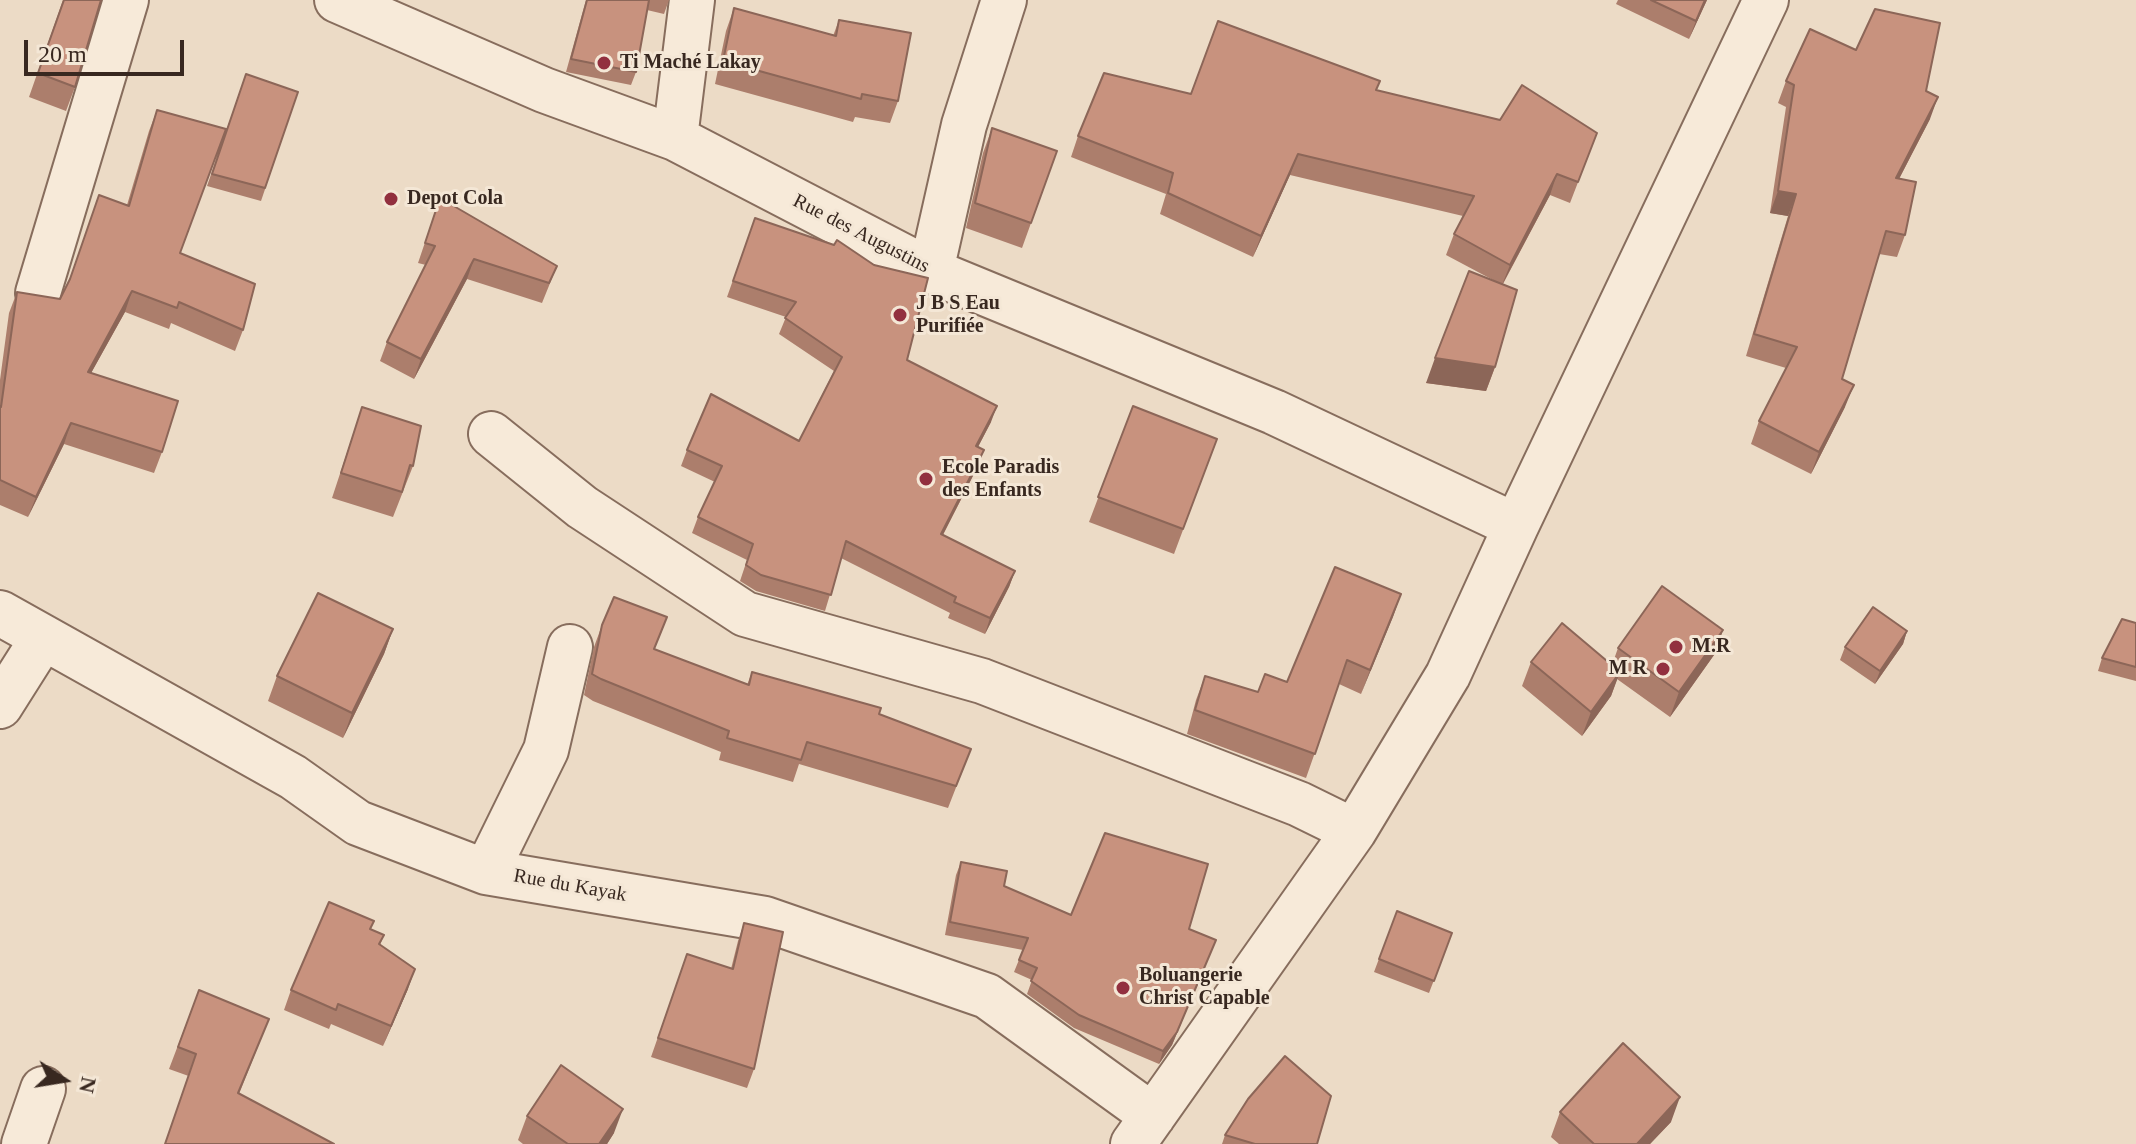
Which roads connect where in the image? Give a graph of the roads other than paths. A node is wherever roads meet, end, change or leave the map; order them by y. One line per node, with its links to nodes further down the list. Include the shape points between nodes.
1 (126, 0): 8 (street)
2 (337, 0): 6 (street, Rue des Augustins, via 544,90)
3 (692, 0): 6 (street)
4 (1004, 0): 7 (street, via 964,125)
5 (1766, 0): 10 (street)
6 (675, 138): 7 (street, Rue des Augustins)
7 (931, 271): 10 (street, Rue des Augustins, via 1274,412)
8 (38, 293)
9 (491, 434): 15 (street, via 582,507 745,614 982,681 1299,804)
10 (1516, 526): 15 (street, via 1448,675)
11 (0, 613): 12 (street, Rue du Kayak)
12 (43, 638): 14 (street); 16 (street, Rue du Kayak, via 293,777 358,823)
13 (570, 647): 16 (street, via 546,750)
14 (0, 706)
15 (1354, 831): 18 (street)
16 (486, 872): 18 (street, Rue du Kayak, via 765,919 987,996)
17 (43, 1089): 19 (street)
18 (1143, 1130)
19 (24, 1144)

